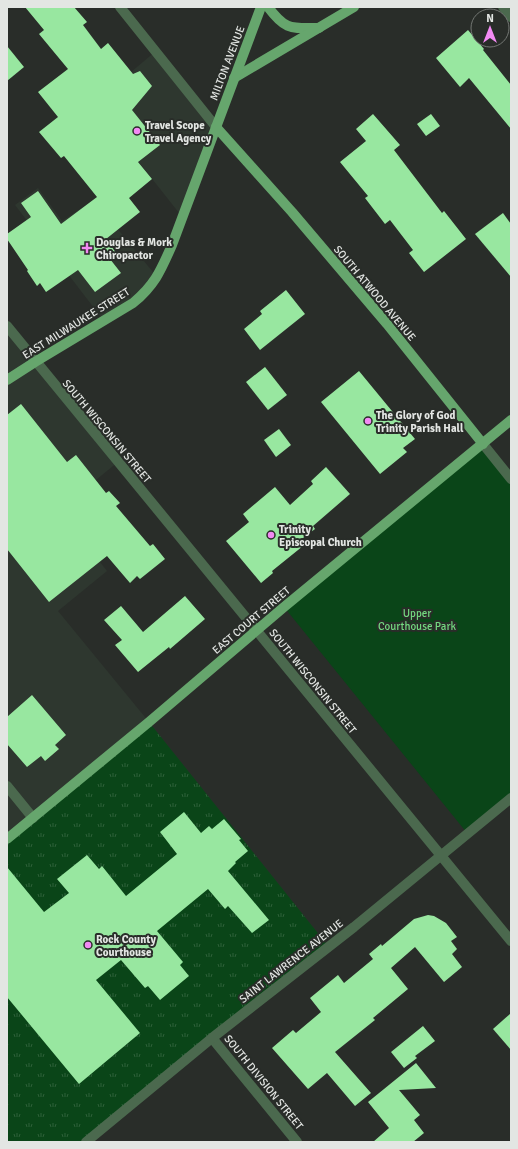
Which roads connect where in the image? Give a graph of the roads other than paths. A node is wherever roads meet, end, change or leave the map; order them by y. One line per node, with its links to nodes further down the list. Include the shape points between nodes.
1 (120, 7): 9 (street)
2 (261, 7): 8 (main road, MILTON AVENUE)
3 (268, 7): 7 (main road, via 284,25)
4 (354, 7): 7 (main road)
5 (503, 7): 6 (street)
6 (511, 17)
7 (319, 28): 8 (main road)
8 (234, 78): 9 (main road, MILTON AVENUE)
9 (216, 127): 11 (main road, EAST MILWAUKEE STREET, via 172,246 162,269 146,293); 14 (main road, SOUTH ATWOOD AVENUE, via 292,212)
10 (7, 326): 11 (street, SOUTH WISCONSIN STREET)
11 (35, 362): 12 (main road, EAST MILWAUKEE STREET); 16 (street, SOUTH WISCONSIN STREET)
12 (7, 380)
13 (511, 420): 14 (main road, EAST COURT STREET)
14 (483, 444): 15 (street, SOUTH ATWOOD AVENUE); 16 (main road, EAST COURT STREET)
15 (511, 479)
16 (257, 630): 19 (main road, EAST COURT STREET); 21 (street, SOUTH WISCONSIN STREET)
17 (7, 786): 19 (street)
18 (511, 798): 21 (street, SAINT LAWRENCE AVENUE)
19 (33, 818): 20 (main road, EAST COURT STREET)
20 (7, 839)
21 (440, 855): 22 (street, SOUTH WISCONSIN STREET); 23 (street, SAINT LAWRENCE AVENUE, via 348,932)
22 (511, 941)
23 (212, 1038): 24 (street, SAINT LAWRENCE AVENUE); 25 (street, SOUTH DIVISION STREET)
24 (86, 1142)
25 (297, 1142)

